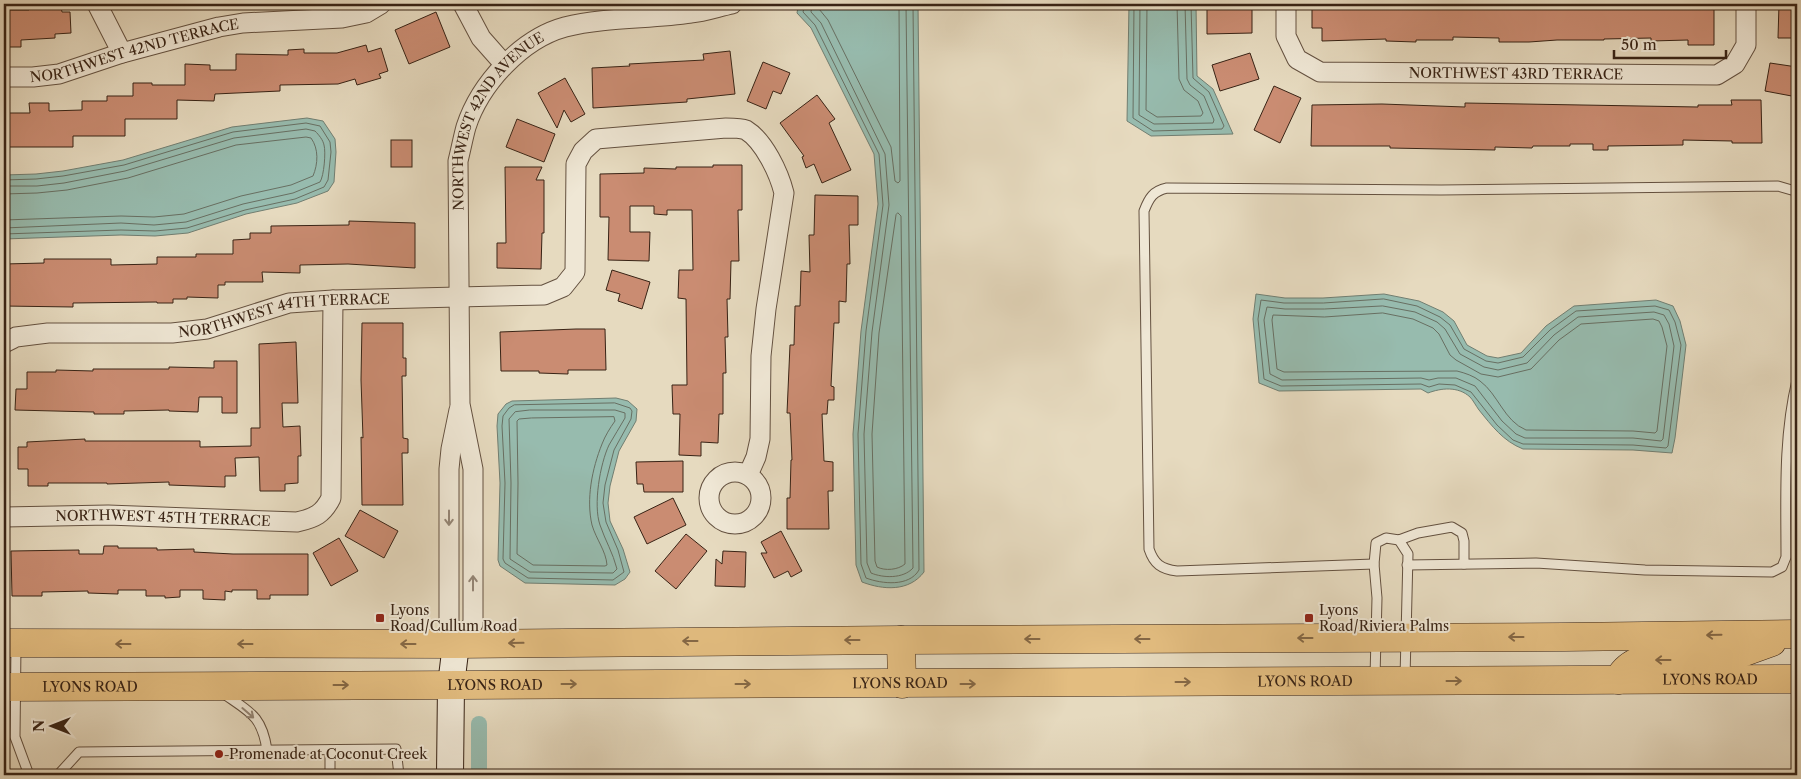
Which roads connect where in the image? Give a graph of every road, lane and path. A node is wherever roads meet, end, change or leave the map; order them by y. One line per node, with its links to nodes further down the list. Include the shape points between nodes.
1 (96, 4): 7 (street)
2 (381, 4): 7 (street, NORTHWEST 42ND TERRACE, via 366,13 342,18 219,26)
3 (463, 4): 8 (street, via 481,38)
4 (732, 4): 8 (street, NORTHWEST 42ND AVENUE, via 693,13 564,28 530,44)
5 (1286, 4): 6 (street, NORTHWEST 43RD TERRACE, via 1286,36 1297,59 1320,72 1717,75 1735,64 1746,45)
6 (1746, 4)
7 (122, 53): 9 (street, NORTHWEST 42ND TERRACE, via 59,74)
8 (504, 64): 11 (street, NORTHWEST 42ND AVENUE, via 482,94 467,126 458,161)
9 (4, 77)
10 (1797, 194): 18 (lane, via 1778,186 1158,190 1149,198 1144,211 1149,548 1152,559 1165,570 1177,571)
11 (460, 296): 12 (street, NORTHWEST 44TH TERRACE); 15 (street, NORTHWEST 44TH TERRACE, via 544,295 563,287 575,272 576,164 583,151 596,139 744,129 759,141 780,178 784,193 761,356 760,439); 26 (street, NORTHWEST 42ND AVENUE, via 460,404 450,449 461,469 473,624)
12 (333, 300): 13 (street, NORTHWEST 44TH TERRACE, via 289,303 207,329 48,333 16,337); 16 (street, NORTHWEST 45TH TERRACE, via 331,498 320,515 297,522 108,515)
13 (4, 343)
14 (1797, 380): 19 (lane, via 1786,462 1786,557 1777,570)
15 (748, 475)
16 (4, 517)
17 (1399, 540): 18 (lane, via 1386,538 1376,543); 19 (lane, via 1452,527 1462,532); 20 (lane, via 1408,554)
18 (1374, 564): 22 (lane)
19 (1464, 564): 20 (lane)
20 (1407, 565): 23 (lane)
21 (1796, 634): 23 (main road, one-way to 23); 29 (main road, one-way to 29, via 1722,660 1642,660 1623,671)
22 (1376, 638): 23 (main road); 24 (main road, one-way to 24); 28 (lane)
23 (1406, 638): 30 (lane)
24 (901, 640): 26 (main road, one-way to 26); 31 (main road)
25 (10, 643): 26 (main road, one-way to 25); 34 (lane)
26 (456, 644): 32 (street)
27 (1797, 679): 29 (main road, LYONS ROAD)
28 (1375, 680): 30 (main road, LYONS ROAD); 31 (main road, LYONS ROAD, one-way to 28)
29 (1618, 680): 30 (main road, LYONS ROAD, one-way to 29)
30 (1405, 681)
31 (902, 684): 32 (main road, LYONS ROAD, one-way to 31)
32 (450, 685): 33 (main road, LYONS ROAD, one-way to 32); 41 (street)
33 (213, 686): 34 (main road, LYONS ROAD); 35 (lane, one-way to 35, via 261,724)
34 (10, 687): 37 (lane, via 15,737)
35 (267, 750): 36 (lane); 38 (lane, via 79,752)
36 (330, 750): 39 (lane); 40 (lane, via 396,749)
37 (29, 775)
38 (58, 775)
39 (330, 775)
40 (398, 775)
41 (450, 775)

